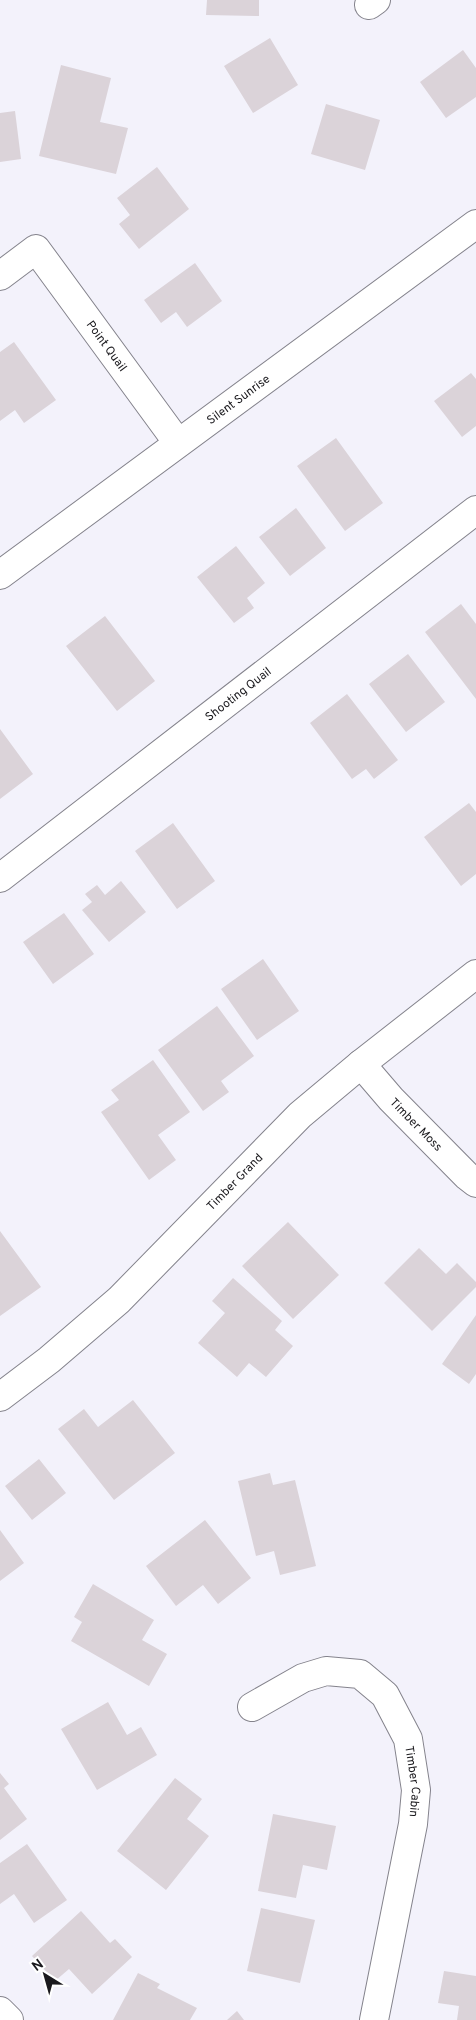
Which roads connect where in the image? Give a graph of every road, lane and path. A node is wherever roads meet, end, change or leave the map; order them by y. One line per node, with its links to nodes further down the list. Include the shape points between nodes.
1 (476, 224): 3 (street, Silent Sunrise)
2 (0, 276): 3 (street, Point Quail, via 36,249)
3 (178, 443): 5 (street, Silent Sunrise)
4 (476, 510): 6 (street, Shooting Quail)
5 (0, 575)
6 (0, 878)
7 (476, 974): 8 (street, Timber Grand)
8 (361, 1064): 9 (street, Timber Moss, via 391,1099); 10 (street, Timber Grand, via 300,1115 119,1300)
9 (476, 1183)
10 (0, 1397)
11 (252, 1707): 14 (street, Timber Cabin, via 303,1678 326,1671 360,1674 385,1695 408,1739 416,1790 413,1824)
12 (0, 2011): 13 (street)
13 (9, 2020)
14 (374, 2020)

